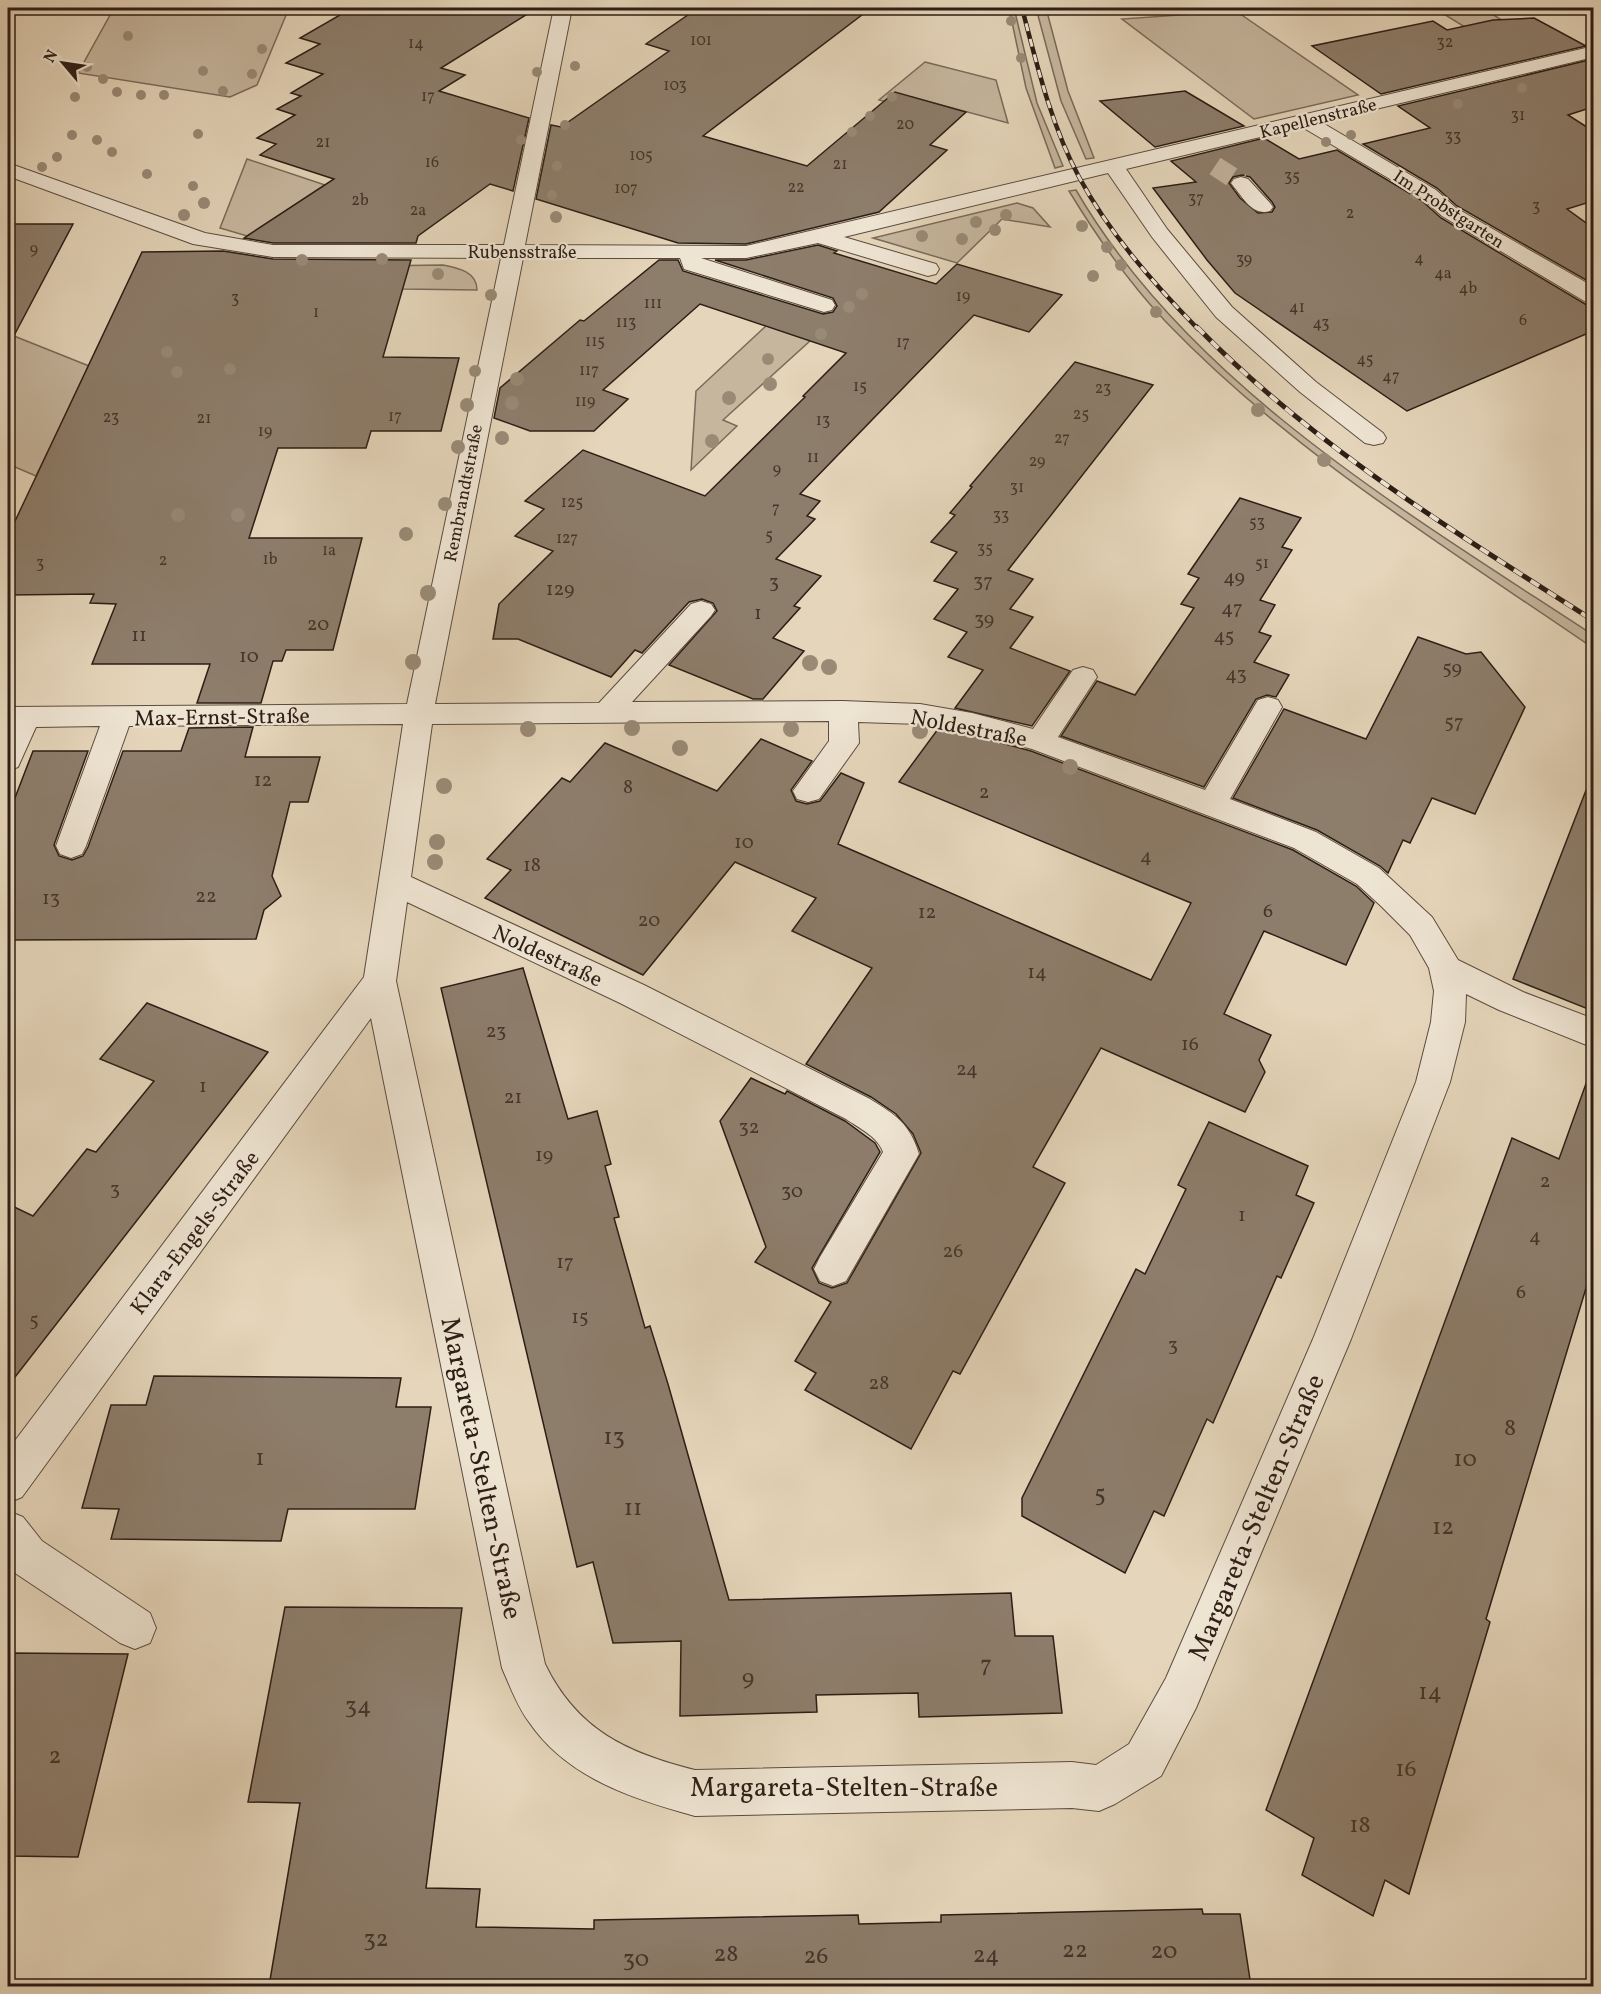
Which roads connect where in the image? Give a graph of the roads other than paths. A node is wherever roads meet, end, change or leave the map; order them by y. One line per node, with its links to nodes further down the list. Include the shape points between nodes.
1 (563, 8): 12 (street, Rembrandtstraße)
2 (1593, 51): 3 (street, Kapellenstraße)
3 (1305, 121): 4 (street, Kapellenstraße); 15 (street, Im Probstgarten)
4 (1186, 151): 5 (street); 6 (street, Kapellenstraße)
5 (1206, 161)
6 (1114, 167): 8 (street, Kapellenstraße); 17 (street, via 1159,233 1224,312 1308,387)
7 (8, 169): 12 (street, Rubensstraße, via 201,239 273,251)
8 (1042, 182): 11 (street, Rubensstraße)
9 (1241, 183): 10 (street)
10 (1263, 207)
11 (820, 237): 13 (street, Rubensstraße, via 746,252); 14 (street)
12 (513, 253): 13 (street, Rubensstraße); 22 (street, Rembrandtstraße)
13 (688, 253): 16 (street, via 692,264)
14 (928, 269)
15 (1593, 297)
16 (824, 305)
17 (1374, 438)
18 (701, 610): 23 (street)
19 (1083, 677): 26 (street)
20 (1268, 707): 29 (street)
21 (843, 711): 23 (street, Noldestraße); 26 (street, Noldestraße, via 920,714); 28 (street, via 844,743)
22 (419, 714): 23 (street, Noldestraße); 24 (street, Max-Ernst-Straße); 31 (street, Rembrandtstraße)
23 (605, 714)
24 (118, 716): 25 (street, Max-Ernst-Straße); 30 (street)
25 (16, 717): 27 (street, Max-Ernst-Straße)
26 (1040, 741): 29 (street, Noldestraße)
27 (8, 760)
28 (808, 791)
29 (1212, 804): 32 (street, Noldestraße, via 1305,840 1368,876 1421,926)
30 (71, 846)
31 (395, 883): 33 (street, Rembrandtstraße); 36 (street, Noldestraße, via 732,1044 882,1125 897,1140 902,1154)
32 (1446, 968): 34 (street, via 1511,1001); 35 (street, Noldestraße, via 1450,991 1448,1022 1433,1082)
33 (381, 981): 35 (street, Margareta-Stelten-Straße, via 524,1668 545,1708 586,1751 649,1782 695,1793 1060,1785 1099,1788 1145,1760 1181,1693 1332,1339); 37 (street, Klara-Engels-Straße)
34 (1593, 1034)
35 (1404, 1157)
36 (833, 1269)
37 (8, 1483)
38 (8, 1532): 39 (street, via 27,1556)
39 (135, 1628)

